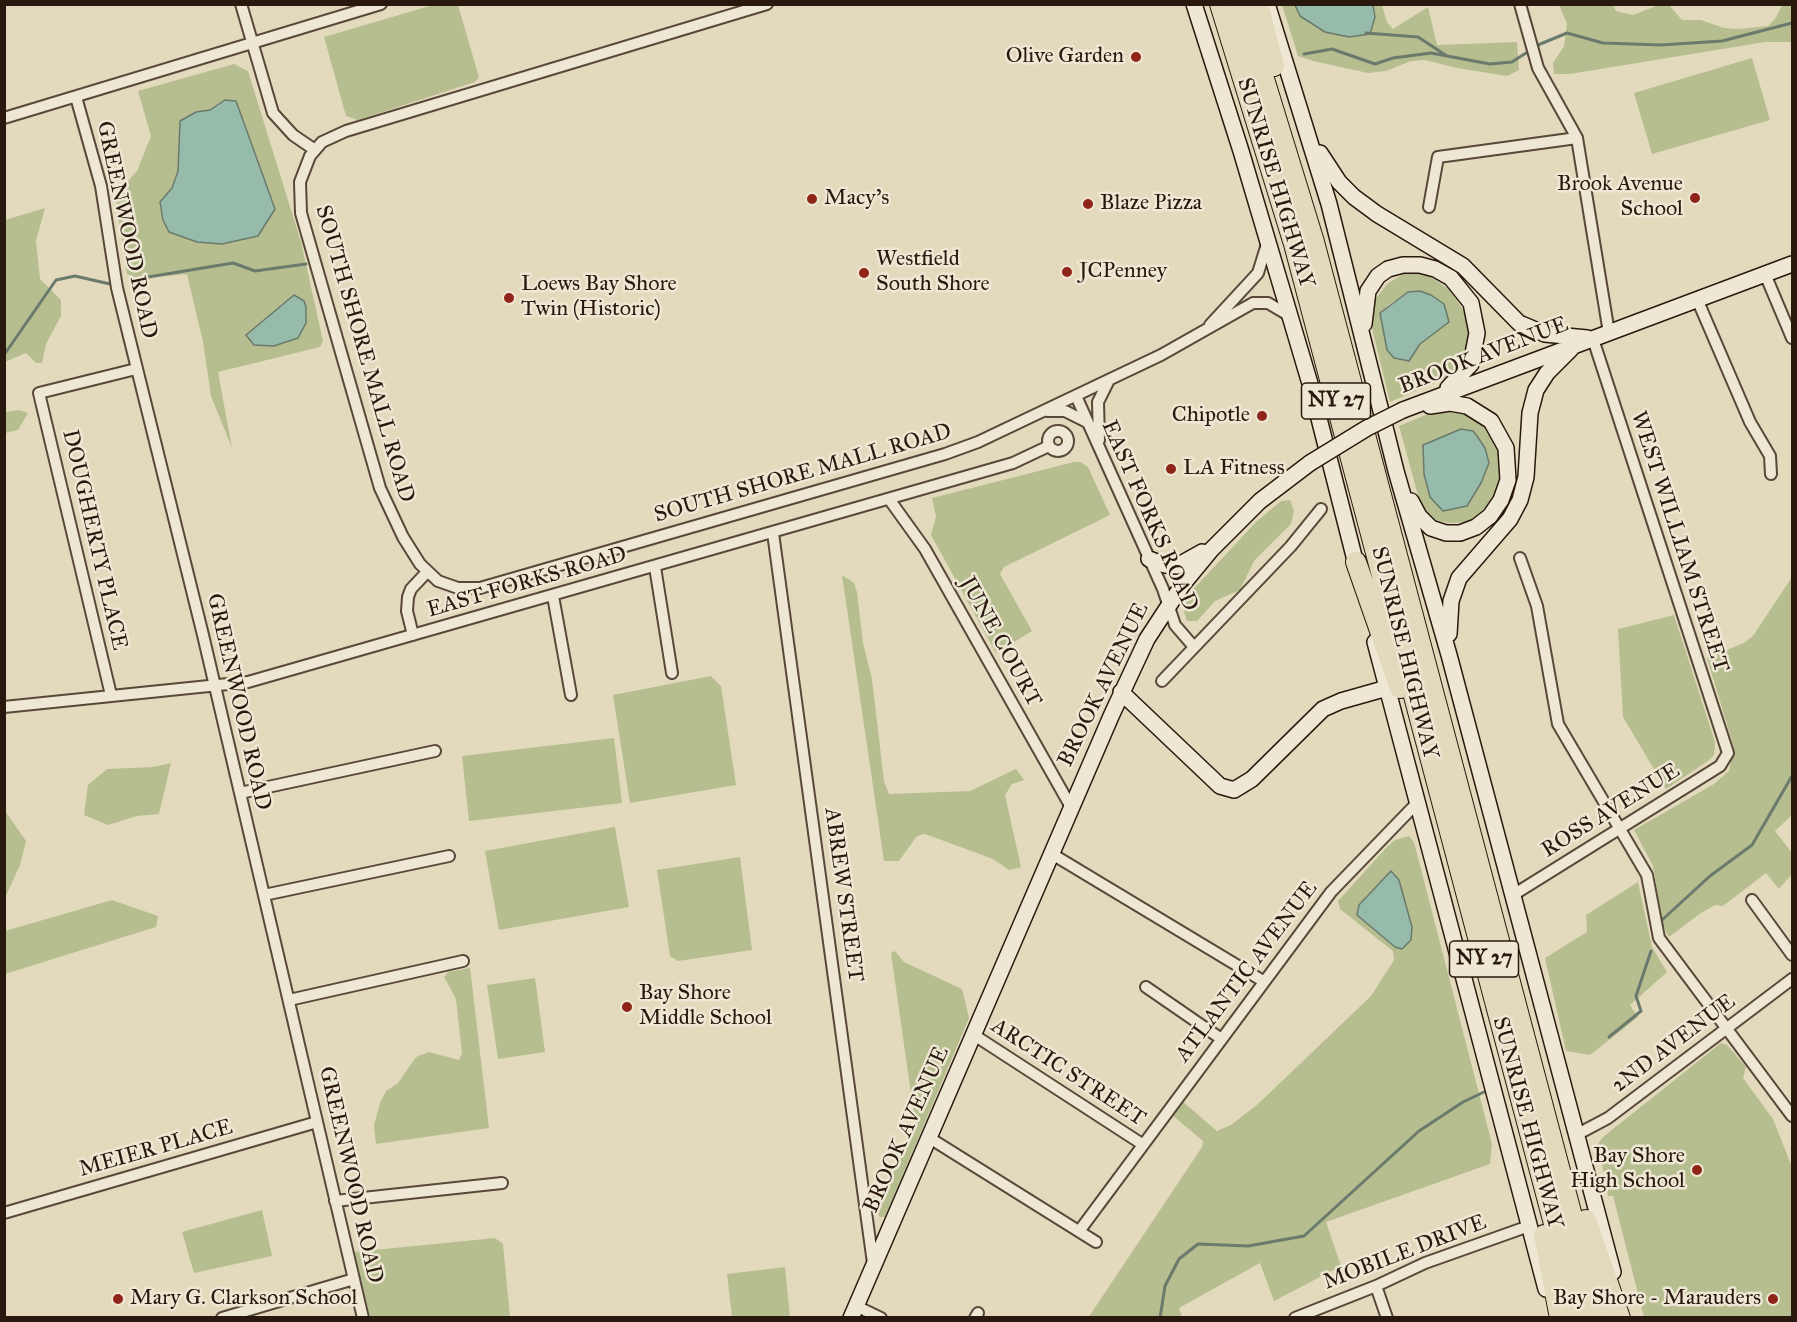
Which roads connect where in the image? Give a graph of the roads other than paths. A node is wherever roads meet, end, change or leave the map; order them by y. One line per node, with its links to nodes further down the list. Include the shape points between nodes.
1 (241, 4): 10 (street)
2 (766, 4): 15 (street, via 346,131 322,142)
3 (1194, 4): 18 (main road, SUNRISE HIGHWAY)
4 (1220, 4): 65 (highway, SUNRISE HIGHWAY / NY 27, via 1294,244)
5 (1241, 4): 16 (highway, SUNRISE HIGHWAY / NY 27)
6 (1258, 4): 16 (highway, via 1283,102)
7 (1267, 4): 13 (main road, SUNRISE HIGHWAY)
8 (1520, 4): 14 (street, via 1538,68)
9 (381, 5): 10 (street)
10 (253, 43): 11 (street); 15 (street, via 273,113 293,135)
11 (76, 97): 12 (street); 29 (street, GREENWOOD ROAD, via 101,186 117,288)
12 (4, 118)
13 (1308, 135): 26 (main road, via 1354,197 1463,266 1519,323 1545,334); 28 (main road, SUNRISE HIGHWAY)
14 (1577, 138): 17 (street, via 1438,158); 24 (street)
15 (315, 150): 48 (street, SOUTH SHORE MALL ROAD, via 299,190 303,223 382,495 398,529)
16 (1294, 171): 83 (highway, SUNRISE HIGHWAY / NY 27)
17 (1429, 207)
18 (1268, 241): 22 (main road, SUNRISE HIGHWAY); 23 (street, SOUTH SHORE MALL ROAD, via 1258,273)
19 (1792, 264): 20 (main road, BROOK AVENUE)
20 (1765, 274): 21 (main road, BROOK AVENUE); 25 (street)
21 (1697, 299): 24 (main road, BROOK AVENUE); 39 (street, via 1750,422 1770,456)
22 (1290, 316): 23 (street, SOUTH SHORE MALL ROAD, via 1272,305 1256,303); 46 (main road, SUNRISE HIGHWAY)
23 (1202, 333): 30 (street, SOUTH SHORE MALL ROAD)
24 (1609, 333): 26 (main road, BROOK AVENUE)
25 (1792, 338)
26 (1593, 339): 27 (main road, BROOK AVENUE); 63 (street, WEST WILLIAM STREET, via 1728,753)
27 (1574, 346): 31 (main road, BROOK AVENUE); 53 (main road, via 1543,378 1533,397 1526,477 1518,507 1468,565 1456,585 1450,610)
28 (1364, 348): 31 (main road, via 1366,297 1382,273 1392,267 1414,264 1446,275 1467,297 1477,333 1468,369); 38 (main road, SUNRISE HIGHWAY)
29 (136, 369): 56 (street, GREENWOOD ROAD); 59 (street, DOUGHERTY PLACE, via 39,393)
30 (1110, 379): 32 (street, SOUTH SHORE MALL ROAD); 37 (street, via 1097,409)
31 (1439, 395): 33 (main road, BROOK AVENUE)
32 (1076, 396): 34 (street, SOUTH SHORE MALL ROAD); 35 (street, EAST FORKS ROAD)
33 (1403, 410): 38 (main road, via 1450,403 1477,410 1502,436 1509,474 1501,500 1490,516 1476,527 1450,534 1422,521); 43 (main road, BROOK AVENUE, bridge, via 1310,463 1260,501)
34 (1043, 411): 35 (street, via 1065,411); 48 (street, SOUTH SHORE MALL ROAD, via 945,454 491,585 458,588)
35 (1087, 422): 37 (street, EAST FORKS ROAD)
36 (1049, 446): 40 (street, EAST FORKS ROAD, via 1012,464)
37 (1101, 455): 45 (street, EAST FORKS ROAD)
38 (1396, 471): 53 (main road, SUNRISE HIGHWAY)
39 (1771, 474)
40 (889, 499): 42 (street, EAST FORKS ROAD); 67 (street, JUNE COURT, via 925,549)
41 (1321, 509): 52 (street, EAST FORKS ROAD)
42 (773, 533): 47 (street, EAST FORKS ROAD); 96 (street, ABREW STREET)
43 (1224, 536): 45 (main road, via 1181,565 1169,566); 50 (main road, BROOK AVENUE)
44 (1520, 558): 68 (street, via 1537,606 1558,724)
45 (1149, 559): 50 (street, EAST FORKS ROAD)
46 (1356, 562): 57 (main road, SUNRISE HIGHWAY); 65 (highway)
47 (655, 567): 49 (street, EAST FORKS ROAD); 54 (street)
48 (427, 572): 51 (street, via 408,597)
49 (553, 596): 51 (street, EAST FORKS ROAD); 60 (street)
50 (1168, 604): 52 (street, EAST FORKS ROAD, via 1175,625); 58 (main road, BROOK AVENUE)
51 (412, 635): 56 (street, EAST FORKS ROAD, via 248,682)
52 (1194, 647): 55 (street, EAST FORKS ROAD)
53 (1449, 655): 71 (main road, SUNRISE HIGHWAY)
54 (672, 673)
55 (1162, 681)
56 (214, 684): 59 (street, EAST FORKS ROAD); 64 (street, GREENWOOD ROAD)
57 (1387, 688): 58 (main road, via 1323,709 1252,779 1234,790 1220,786); 66 (main road, SUNRISE HIGHWAY)
58 (1121, 692): 67 (main road, BROOK AVENUE)
59 (111, 695): 61 (street, EAST FORKS ROAD)
60 (571, 695)
61 (4, 707)
62 (435, 752): 64 (street)
63 (1726, 758): 68 (street, ROSS AVENUE, via 1720,766)
64 (240, 793): 72 (street, GREENWOOD ROAD)
65 (1442, 801): 85 (highway, SUNRISE HIGHWAY / NY 27)
66 (1417, 803): 77 (street, ATLANTIC AVENUE, via 1330,892); 93 (main road, SUNRISE HIGHWAY)
67 (1071, 807): 69 (main road, BROOK AVENUE)
68 (1619, 828): 71 (street, ROSS AVENUE); 80 (street, via 1647,875 1659,938)
69 (1052, 854): 77 (street); 81 (main road, BROOK AVENUE)
70 (449, 856): 72 (street)
71 (1513, 895): 87 (main road, SUNRISE HIGHWAY)
72 (264, 896): 79 (street, GREENWOOD ROAD)
73 (1752, 900): 74 (street)
74 (1792, 956)
75 (463, 961): 79 (street)
76 (1792, 979): 80 (street, 2ND AVENUE)
77 (1263, 981): 82 (street, ATLANTIC AVENUE)
78 (1146, 987): 82 (street)
79 (289, 1000): 86 (street, GREENWOOD ROAD)
80 (1727, 1028): 84 (street); 87 (street, 2ND AVENUE, via 1608,1118)
81 (974, 1035): 88 (main road, BROOK AVENUE); 89 (street, ARCTIC STREET)
82 (1220, 1038): 89 (street, ATLANTIC AVENUE)
83 (1539, 1091): 108 (highway, SUNRISE HIGHWAY / NY 27); 109 (highway, via 1566,1156)
84 (1792, 1116)
85 (1526, 1117): 106 (highway); 107 (highway, SUNRISE HIGHWAY / NY 27)
86 (317, 1122): 91 (street, GREENWOOD ROAD); 92 (street, MEIER PLACE)
87 (1576, 1135): 110 (main road, SUNRISE HIGHWAY)
88 (928, 1137): 94 (street); 96 (main road, BROOK AVENUE)
89 (1142, 1144): 94 (street, ATLANTIC AVENUE)
90 (502, 1183): 91 (street)
91 (336, 1201): 97 (street, GREENWOOD ROAD)
92 (4, 1213)
93 (1529, 1226): 98 (street, MOBILE DRIVE, via 1425,1263); 105 (main road, SUNRISE HIGHWAY)
94 (1080, 1230): 95 (street)
95 (1096, 1242)
96 (873, 1263): 99 (main road, BROOK AVENUE)
97 (354, 1279): 100 (street); 101 (street, GREENWOOD ROAD)
98 (1376, 1286): 103 (street, MOBILE DRIVE); 104 (street)
99 (853, 1312): 102 (street)
100 (222, 1317)
101 (363, 1317)
102 (881, 1317)
103 (1295, 1317)
104 (1387, 1317)
105 (1553, 1317)
106 (1560, 1317)
107 (1579, 1317)
108 (1599, 1317)
109 (1620, 1317)
110 (1625, 1317)

